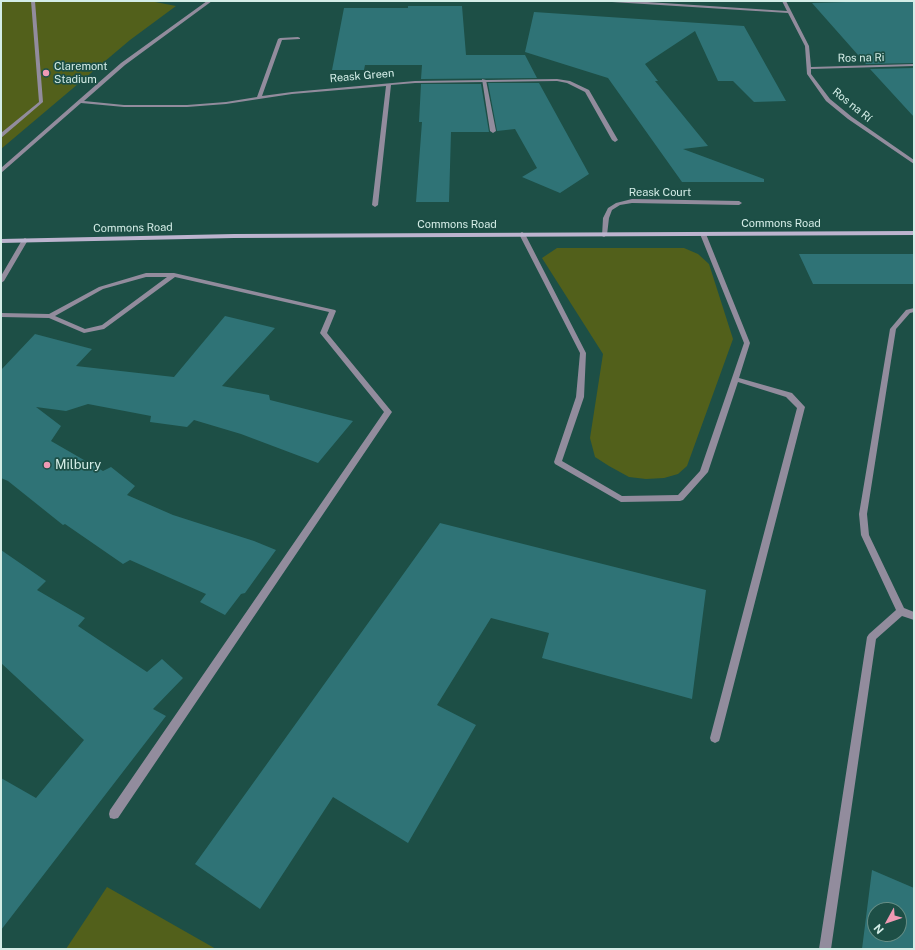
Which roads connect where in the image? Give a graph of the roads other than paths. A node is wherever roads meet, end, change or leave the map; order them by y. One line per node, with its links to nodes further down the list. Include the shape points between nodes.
1 (33, 1): 14 (street, via 41,102)
2 (210, 1): 12 (street, via 124,64)
3 (612, 1): 5 (street)
4 (784, 1): 5 (street, Ros na Rí)
5 (789, 12): 8 (street, Ros na Rí, via 807,46)
6 (298, 38): 11 (street, via 280,39)
7 (914, 66): 8 (street, Ros na Ri)
8 (809, 68): 16 (street, Ros na Rí, via 809,74 828,100)
9 (484, 80): 10 (street, Reask Green); 13 (street); 15 (street, Reask Green, via 557,80 578,86 587,92)
10 (389, 84): 11 (street, Reask Green); 19 (street)
11 (259, 98): 12 (street, Reask Green, via 226,103 157,107)
12 (81, 102): 17 (street)
13 (493, 131)
14 (1, 136)
15 (615, 140)
16 (914, 162)
17 (1, 171)
18 (739, 204): 23 (street, Reask Court, via 632,201 618,204 610,209)
19 (375, 205)
20 (914, 233): 22 (street, Commons Road)
21 (522, 234): 23 (street, Commons Road); 24 (street, Commons Road); 31 (street, via 583,352 580,397 558,462 621,499 680,498 704,472)
22 (703, 234): 23 (street, Commons Road); 31 (street, via 747,343)
23 (604, 235)
24 (25, 240): 25 (street, Commons Road); 27 (street)
25 (1, 241)
26 (174, 275): 30 (street, via 146,275 101,288); 30 (street, via 104,327 84,331); 35 (street, via 333,312 323,333 388,412)
27 (1, 281)
28 (914, 310): 32 (street, via 908,311 893,329 863,514 865,535)
29 (1, 315): 30 (street)
30 (50, 316)
31 (735, 379): 34 (street, via 789,395 800,407)
32 (901, 611): 33 (street); 36 (street, via 872,637)
33 (914, 616)
34 (715, 738)
35 (114, 814)
36 (825, 949)

